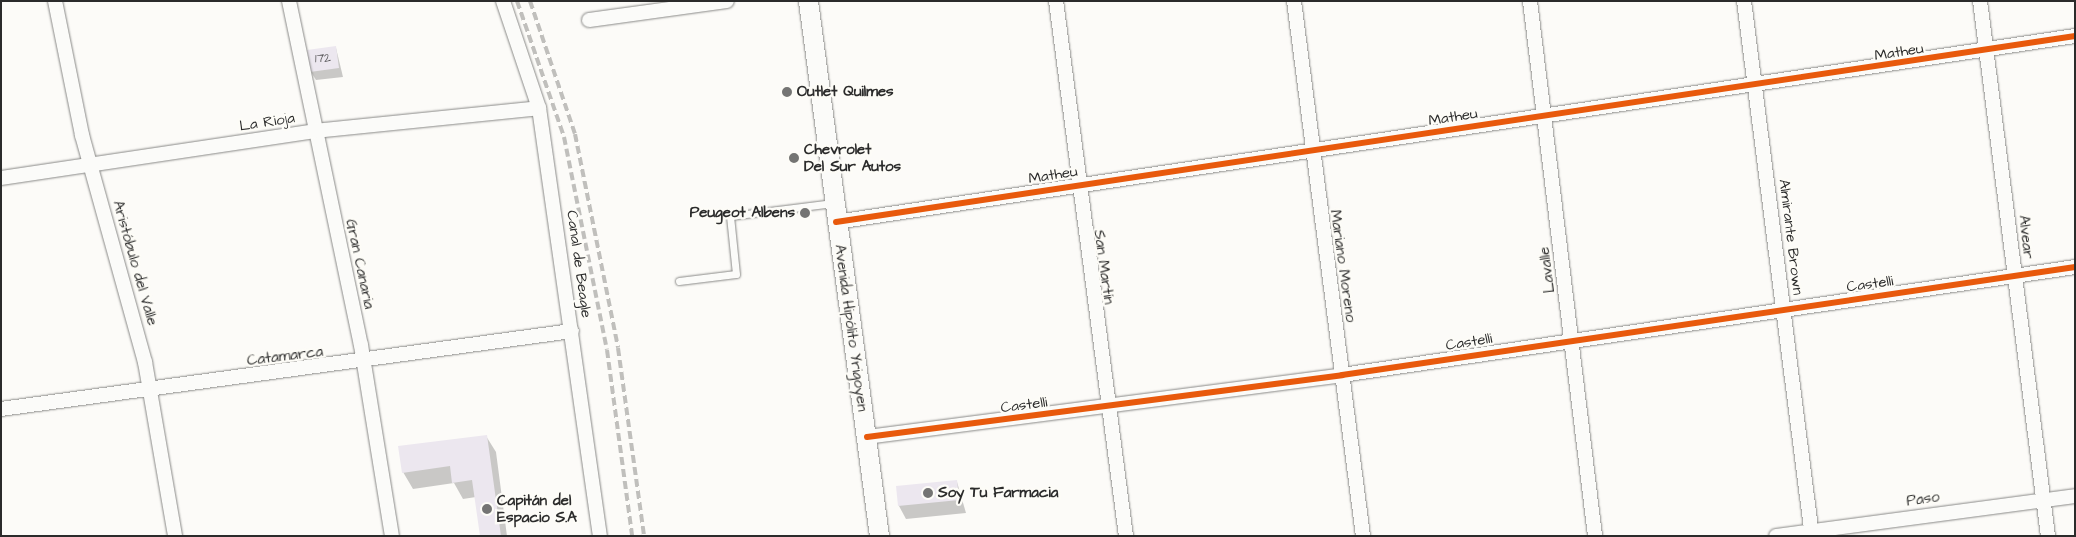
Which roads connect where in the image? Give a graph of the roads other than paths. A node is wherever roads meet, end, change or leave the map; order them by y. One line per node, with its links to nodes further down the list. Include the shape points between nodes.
1 (55, 1): 19 (street, Aristóbulo del Valle)
2 (289, 1): 17 (street, Gran Canaria)
3 (503, 1): 15 (street, Canal de Beagle)
4 (727, 1): 11 (street)
5 (808, 1): 22 (main road, Avenida Hipólito Yrigoyen)
6 (1056, 1): 21 (street, San Martín)
7 (1294, 1): 18 (street, Mariano Moreno)
8 (1530, 1): 16 (street, Lavalle)
9 (1744, 1): 14 (street, Almirante Brown)
10 (1980, 1): 13 (street, Alvear)
11 (589, 20)
12 (2075, 36): 13 (street, Matheu)
13 (1987, 50): 14 (street, Matheu); 25 (street, Alvear)
14 (1756, 87): 16 (street, Matheu); 27 (street, Almirante Brown)
15 (539, 108): 17 (street, La Rioja); 28 (street, Canal de Beagle)
16 (1544, 115): 18 (street, Matheu); 29 (street, Lavalle)
17 (314, 131): 19 (street, La Rioja); 30 (street, Gran Canaria)
18 (1310, 153): 21 (street, Matheu); 31 (street, Mariano Moreno)
19 (91, 167): 20 (street, La Rioja); 32 (street, Aristóbulo del Valle)
20 (1, 178)
21 (1077, 184): 23 (street, Matheu); 33 (street, San Martín)
22 (833, 203): 23 (main road, Avenida Hipólito Yrigoyen); 26 (lane, via 730,216 736,274)
23 (836, 222): 35 (main road, Avenida Hipólito Yrigoyen)
24 (2075, 267): 25 (street, Castelli)
25 (2015, 276): 27 (street, Castelli); 37 (street, Alvear)
26 (679, 281)
27 (1784, 309): 29 (street, Castelli); 38 (street, Almirante Brown)
28 (572, 331): 30 (street, Catamarca); 41 (street, Canal de Beagle)
29 (1572, 338): 31 (street, Castelli); 45 (street, Lavalle)
30 (364, 363): 32 (street, Catamarca); 40 (street, Gran Canaria)
31 (1342, 376): 33 (street, Castelli); 44 (street, Mariano Moreno)
32 (150, 389): 34 (street, Catamarca); 39 (street, Aristóbulo del Valle)
33 (1106, 408): 35 (street, Castelli); 43 (street, San Martín)
34 (1, 409)
35 (867, 437): 42 (main road, Avenida Hipólito Yrigoyen)
36 (2075, 496): 37 (street, Paso)
37 (2043, 499): 38 (street, Paso); 47 (street, Alvear)
38 (1812, 533): 46 (street, Paso)
39 (175, 536)
40 (392, 536)
41 (600, 536)
42 (879, 536)
43 (1126, 536)
44 (1363, 536)
45 (1595, 536)
46 (1776, 536)
47 (2048, 536)

